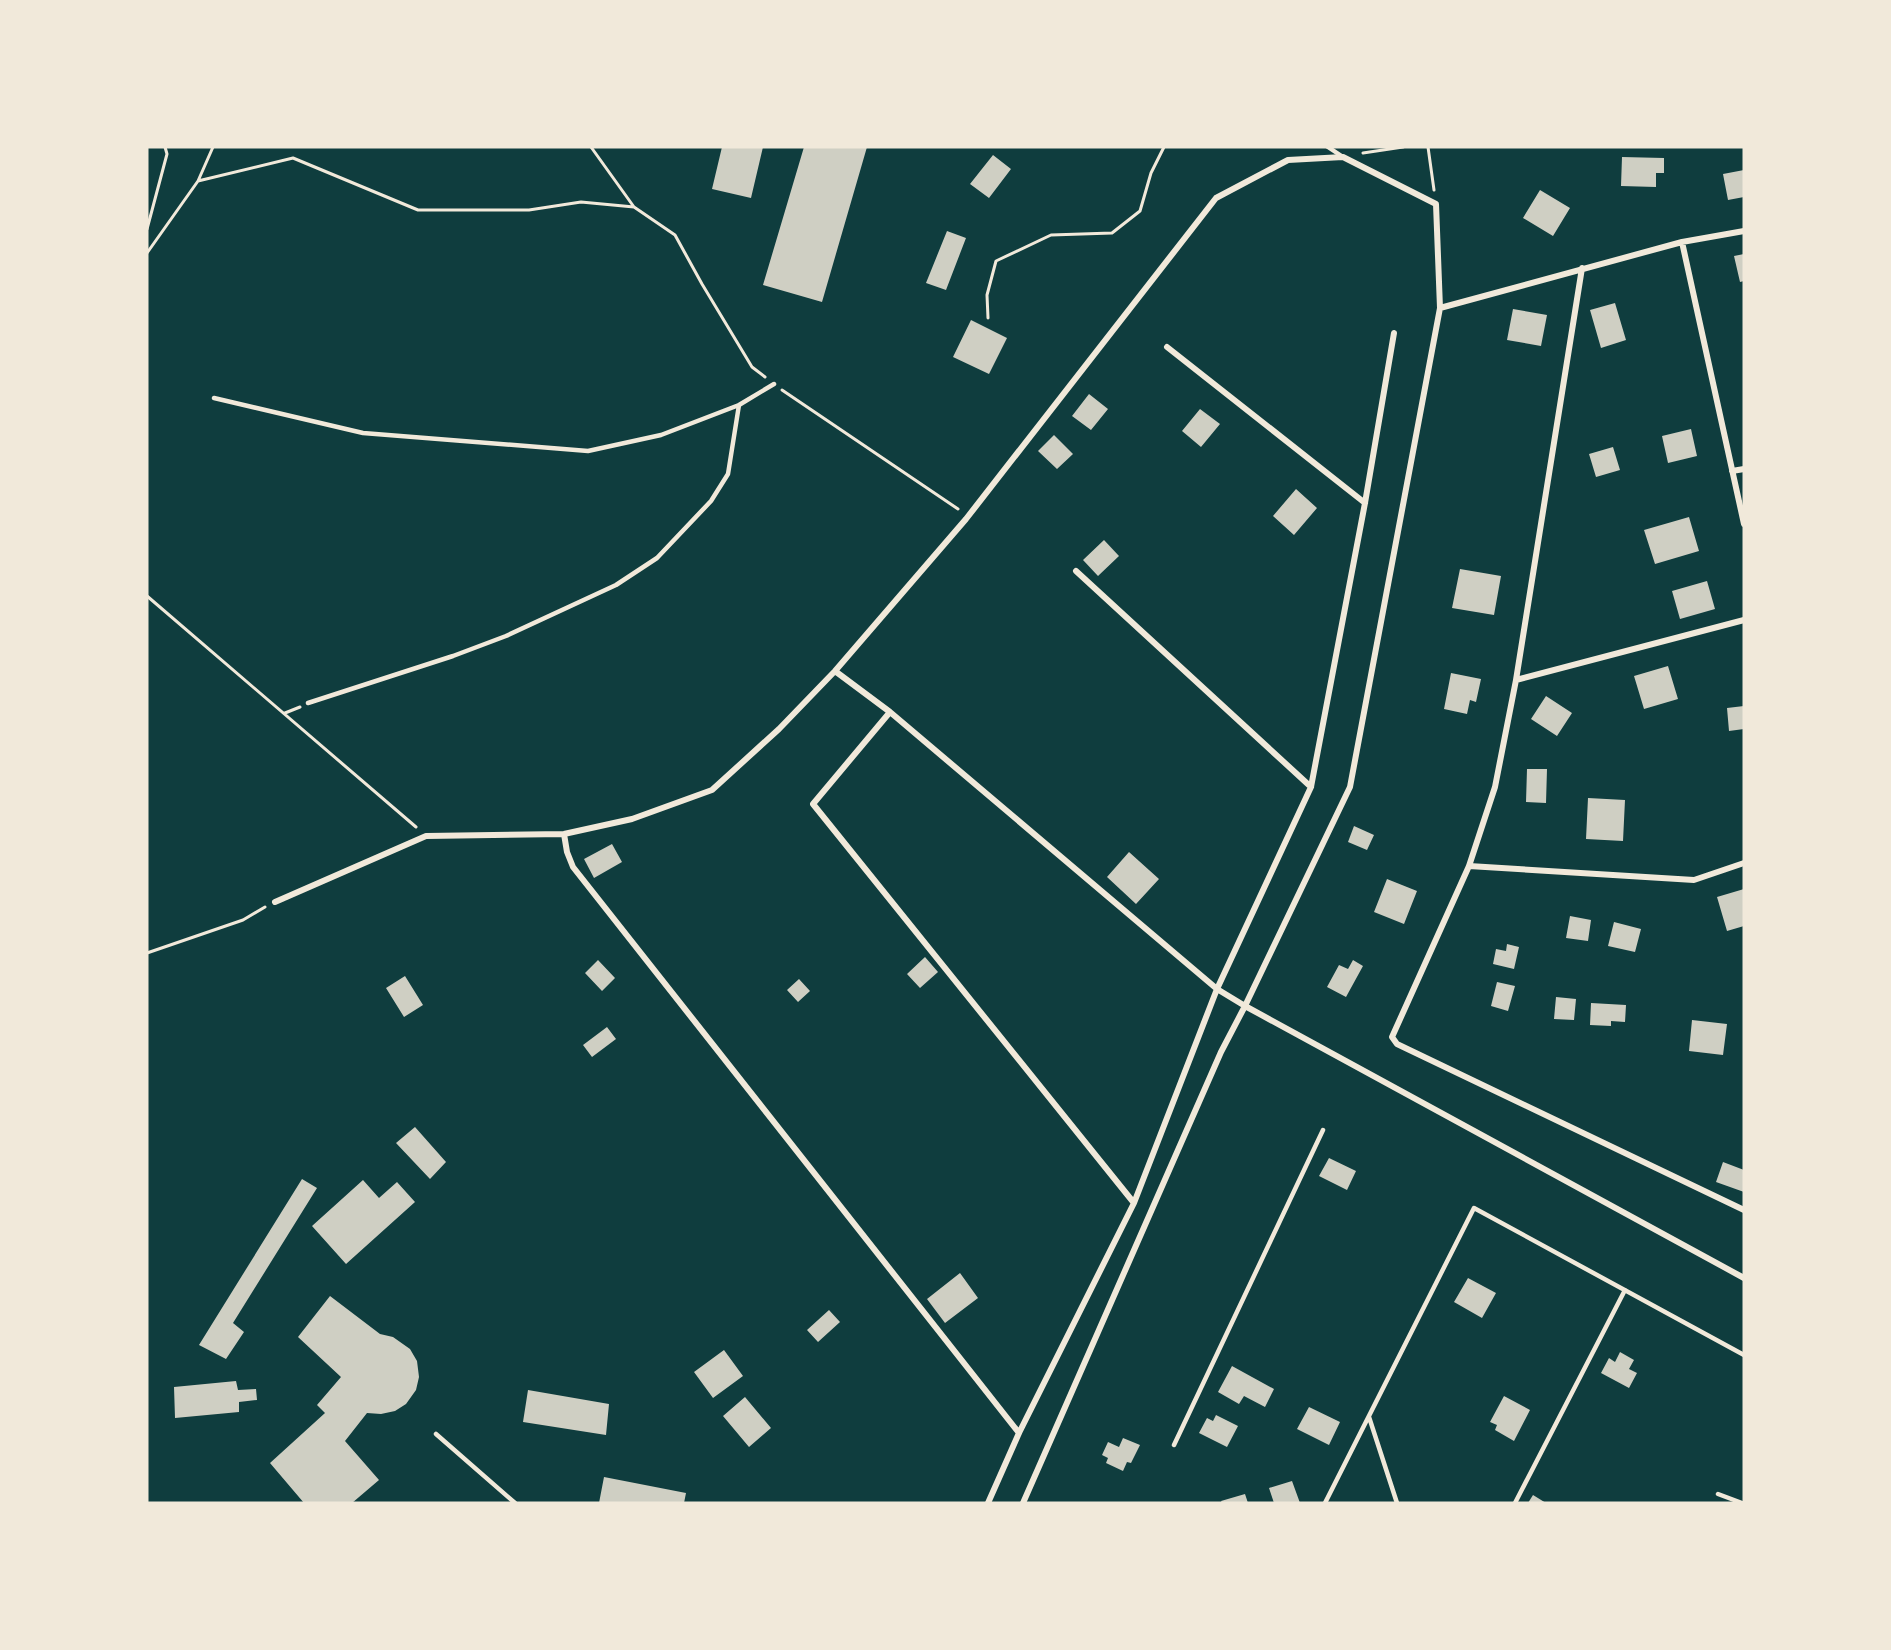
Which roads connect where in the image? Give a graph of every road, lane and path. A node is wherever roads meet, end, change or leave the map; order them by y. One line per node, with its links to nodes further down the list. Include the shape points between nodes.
1 (165, 147): 12 (path, via 167,154)
2 (213, 147): 9 (path)
3 (591, 147): 11 (path)
4 (1164, 147): 18 (path, via 1151,173 1140,211 1112,233 1051,235 996,261 987,296)
5 (1328, 147): 8 (lane)
6 (1403, 147): 8 (path)
7 (1428, 147): 10 (path)
8 (1342, 157): 10 (street); 27 (street, via 1288,160 1216,198)
9 (198, 181): 11 (path, via 293,159 418,210 530,210 581,202); 15 (path)
10 (1436, 204): 17 (street)
11 (634, 207): 21 (path, via 675,235 752,367)
12 (147, 229)
13 (1744, 231): 14 (street)
14 (1682, 242): 16 (street); 25 (street)
15 (147, 253)
16 (1582, 268): 17 (street); 33 (street)
17 (1440, 308): 44 (street, via 1350,788)
18 (988, 318)
19 (1394, 333): 26 (street)
20 (1167, 347): 26 (street)
21 (774, 384): 23 (lane); 27 (path)
22 (214, 398): 23 (lane, via 363,433 588,451 661,435)
23 (739, 405): 34 (lane, via 728,474 711,501 657,558 616,585 506,636)
24 (1744, 469): 25 (street)
25 (1732, 471): 28 (street)
26 (1365, 503): 36 (street)
27 (968, 516): 32 (street)
28 (1744, 524)
29 (1076, 571): 36 (street)
30 (147, 596): 38 (path)
31 (1744, 620): 33 (street)
32 (835, 671): 35 (street); 37 (street, via 712,790 632,819)
33 (1516, 680): 40 (street, via 1495,787)
34 (309, 703)
35 (890, 712): 43 (street); 46 (street, via 813,804)
36 (1311, 787): 43 (street)
37 (564, 834): 38 (street); 52 (street, via 573,867)
38 (426, 836): 41 (street)
39 (1744, 863): 40 (street, via 1694,880)
40 (1469, 866): 47 (street, via 1392,1037 1397,1044)
41 (275, 902): 42 (path, via 243,920)
42 (147, 953)
43 (1217, 989): 44 (street); 46 (street)
44 (1245, 1006): 48 (street); 58 (street, via 1221,1052)
45 (1323, 1130): 54 (lane)
46 (1134, 1203): 52 (street)
47 (1744, 1210)
48 (1744, 1278)
49 (1624, 1290): 50 (lane); 51 (lane, via 1474,1208); 61 (lane)
50 (1744, 1355)
51 (1369, 1417): 59 (lane); 60 (lane)
52 (1018, 1433): 57 (street)
53 (436, 1434): 56 (lane)
54 (1174, 1445)
55 (1718, 1494): 62 (lane)
56 (515, 1503)
57 (988, 1503)
58 (1023, 1503)
59 (1325, 1503)
60 (1397, 1503)
61 (1515, 1503)
62 (1742, 1503)

